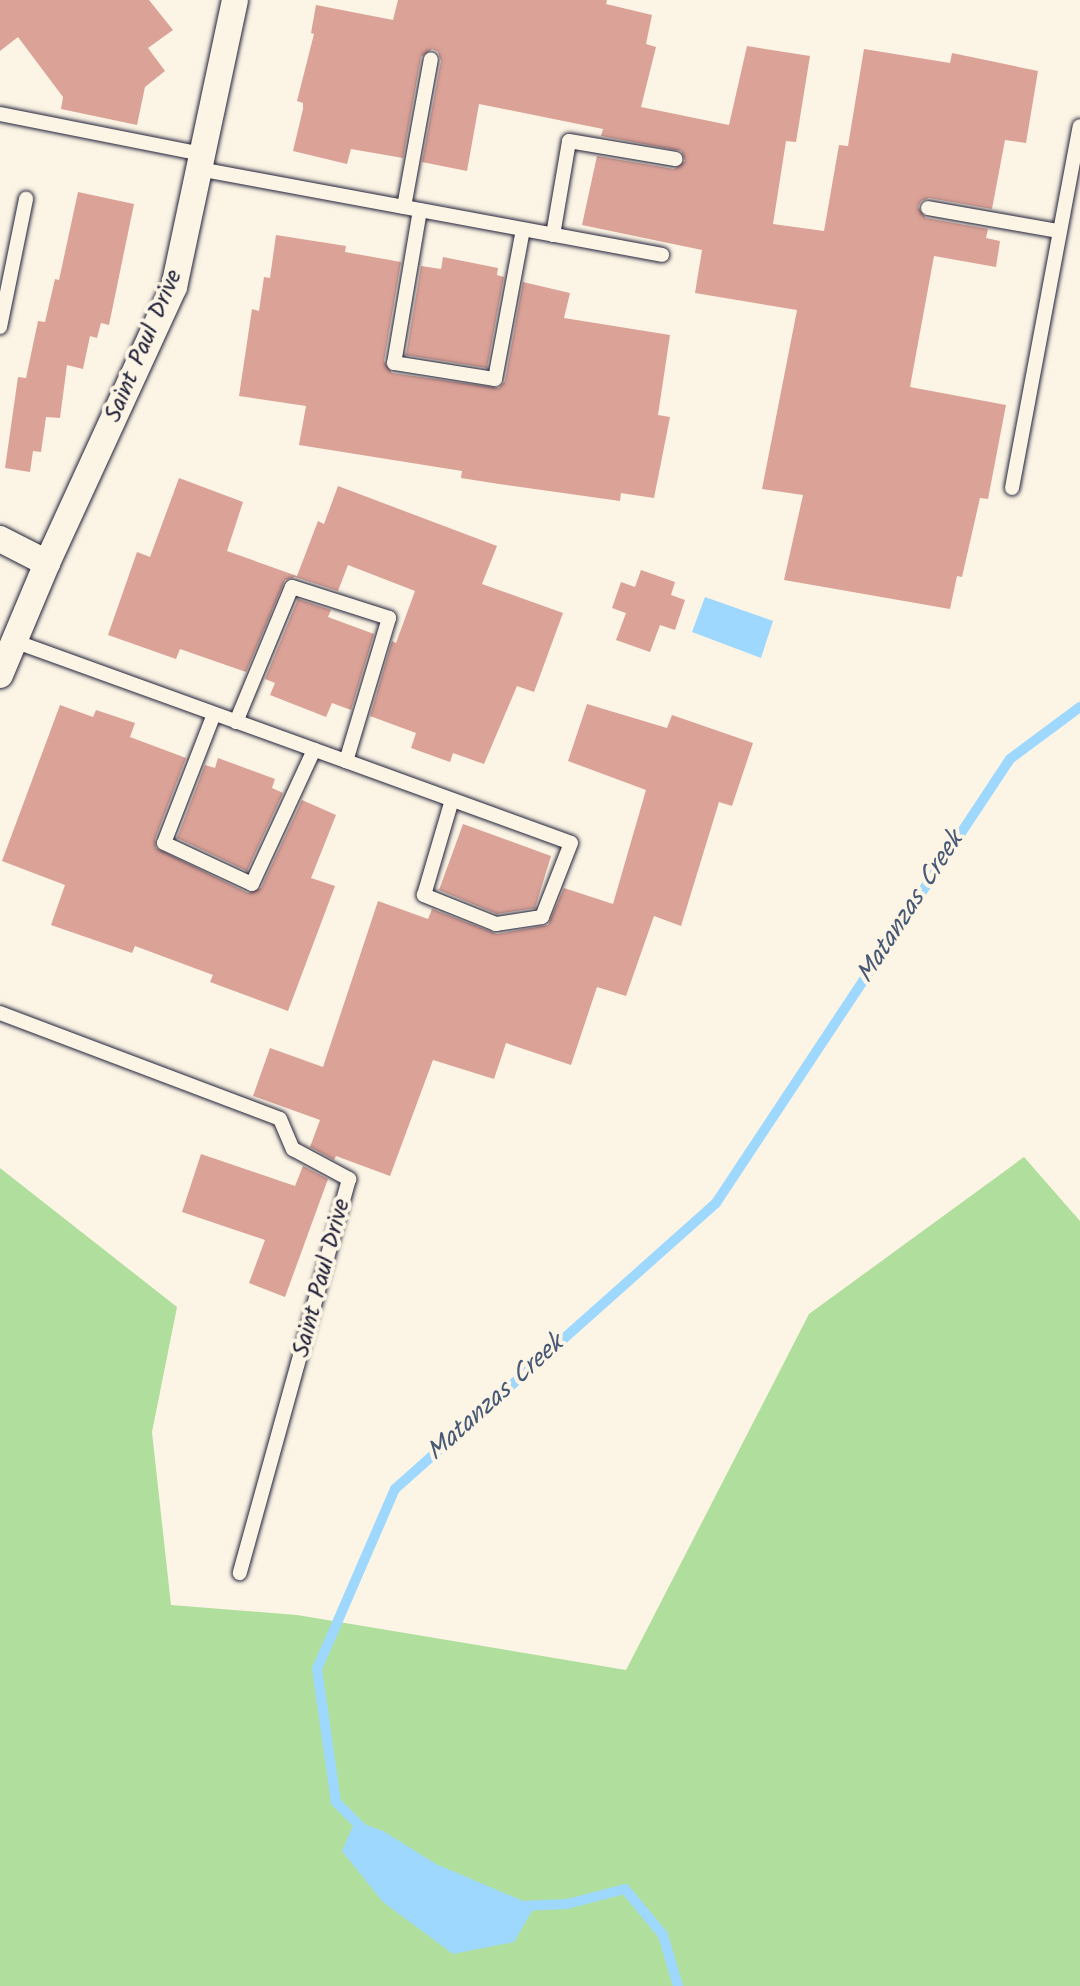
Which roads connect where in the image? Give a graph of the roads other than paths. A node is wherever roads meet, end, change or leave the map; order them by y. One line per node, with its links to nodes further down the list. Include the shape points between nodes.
1 (235, 0): 6 (street, Saint Paul Drive)
2 (431, 59): 8 (lane)
3 (0, 114): 6 (lane)
4 (1080, 129): 12 (lane)
5 (675, 159): 13 (lane, via 569,141)
6 (201, 162): 8 (lane); 18 (street, Saint Paul Drive, via 174,287)
7 (26, 199): 15 (lane)
8 (404, 207): 10 (lane)
9 (928, 208): 12 (lane)
10 (420, 210): 11 (lane); 11 (lane, via 394,363 495,379)
11 (523, 230): 13 (lane)
12 (1059, 231): 16 (lane)
13 (553, 235): 14 (lane)
14 (662, 255)
15 (0, 327)
16 (1012, 488)
17 (0, 539): 18 (street)
18 (47, 563): 19 (street, Saint Paul Drive)
19 (14, 641): 20 (street, Saint Paul Drive); 21 (lane)
20 (0, 675)
21 (214, 714): 22 (lane); 23 (lane, via 164,843 252,884)
22 (236, 722): 23 (lane); 24 (lane, via 292,587 389,618)
23 (314, 750): 24 (lane)
24 (346, 761): 25 (lane)
25 (452, 800): 25 (lane, via 571,843 542,917 496,924 424,895)
26 (0, 1013): 27 (lane, Saint Paul Drive, via 280,1119 293,1149 349,1179)
27 (240, 1573)

